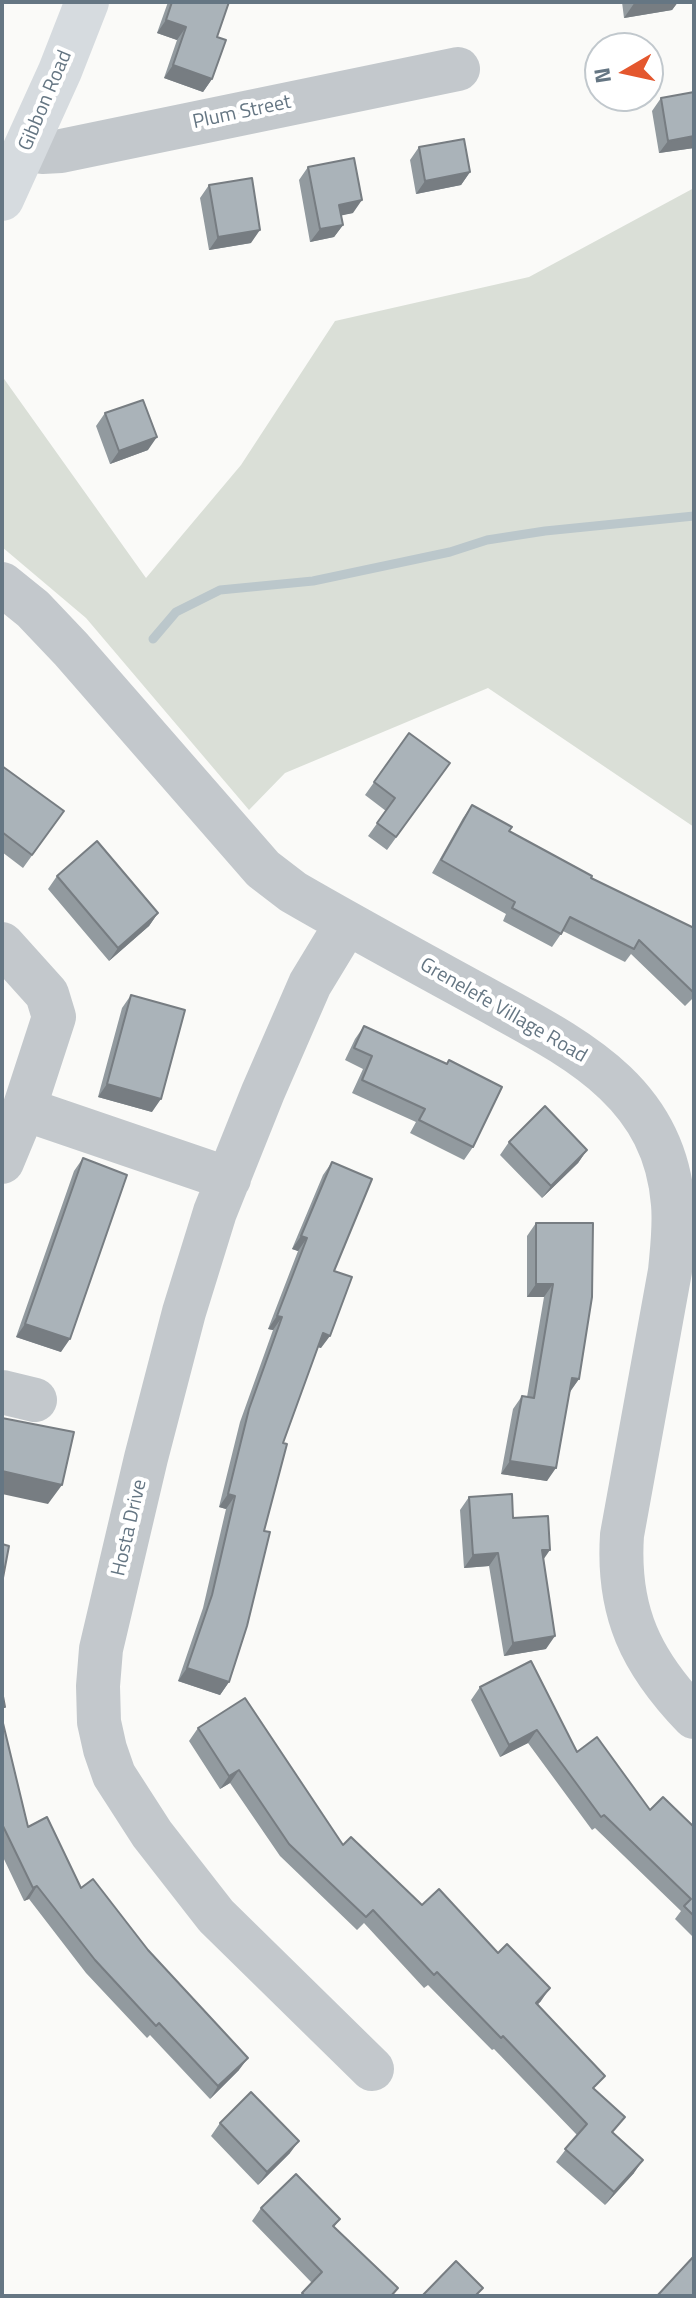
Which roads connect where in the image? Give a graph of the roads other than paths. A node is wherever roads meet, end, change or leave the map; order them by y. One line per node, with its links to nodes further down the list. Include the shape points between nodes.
1 (87, 2): 3 (main road, Gibbon Road)
2 (458, 69): 3 (street, Plum Street, via 61,151)
3 (27, 149): 4 (main road, Gibbon Road)
4 (2, 199)
5 (2, 584): 6 (street, Grenelefe Village Road, via 71,649 263,869)
6 (347, 923): 10 (street, Hosta Drive, via 310,984); 11 (street, Grenelefe Village Road, via 568,1045 612,1078 642,1114 665,1160)
7 (2, 944): 8 (street, via 47,994 54,1017)
8 (24, 1109): 9 (street); 10 (street)
9 (2, 1162)
10 (229, 1179): 13 (street, Hosta Drive, via 184,1312 146,1458 101,1649 99,1722 109,1762 127,1799 216,1916)
11 (684, 1230): 12 (street, Grenelefe Village Road, via 670,1271 620,1564 638,1642)
12 (694, 1717)
13 (372, 2069)

